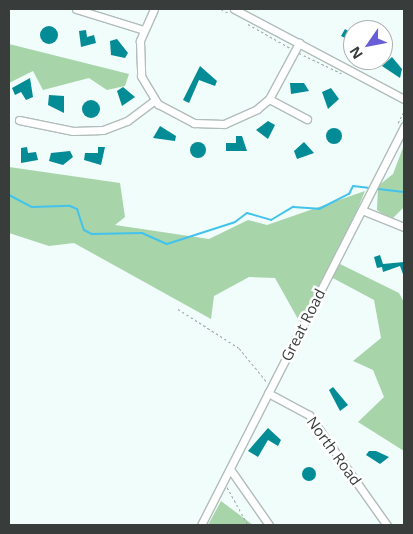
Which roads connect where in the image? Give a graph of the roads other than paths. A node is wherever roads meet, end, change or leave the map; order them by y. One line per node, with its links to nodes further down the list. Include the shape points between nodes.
1 (76, 9): 4 (street)
2 (154, 9): 4 (street)
3 (234, 9): 5 (street)
4 (144, 30): 8 (street, via 139,67)
5 (300, 43): 6 (street); 7 (street)
6 (269, 99): 8 (street, via 242,119 215,125 184,120); 9 (street)
7 (404, 99)
8 (154, 100): 10 (street, via 127,121 103,130 73,131)
9 (307, 119)
10 (18, 120)
11 (404, 126): 12 (street, Great Road)
12 (362, 210): 13 (street); 14 (street, Great Road)
13 (404, 227)
14 (268, 393): 15 (street, Great Road); 18 (street, North Road, via 309,415)
15 (230, 470): 16 (street, Great Road); 17 (street)
16 (202, 525)
17 (269, 525)
18 (387, 525)

